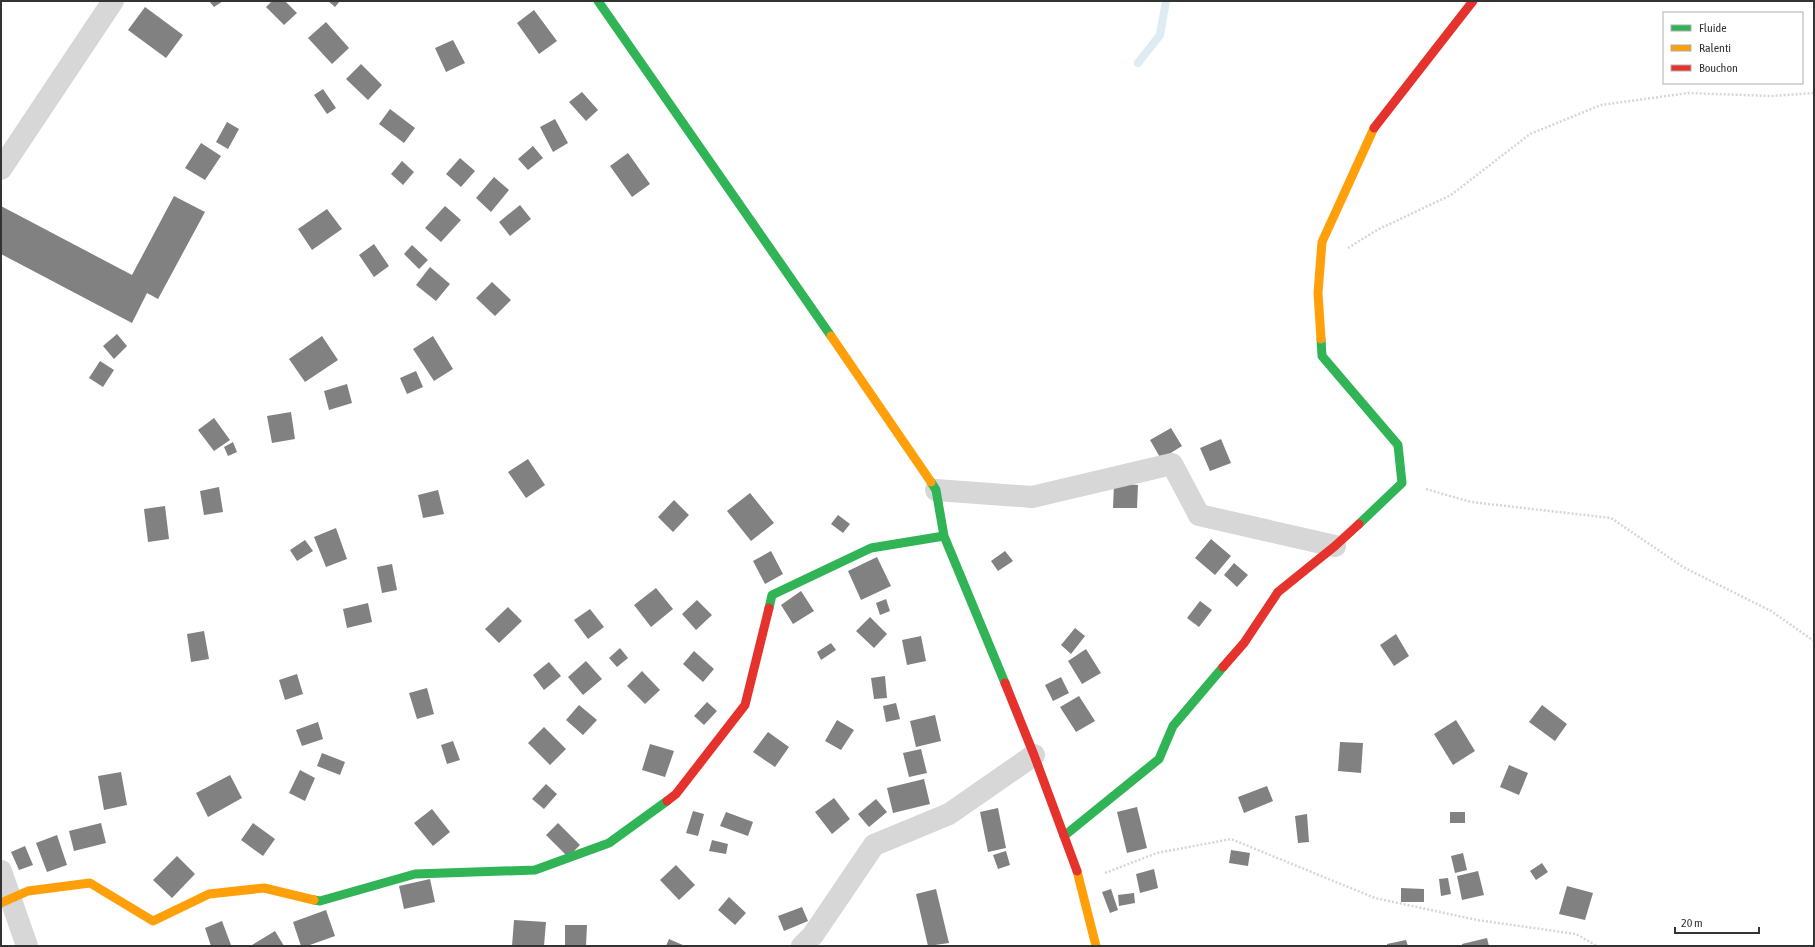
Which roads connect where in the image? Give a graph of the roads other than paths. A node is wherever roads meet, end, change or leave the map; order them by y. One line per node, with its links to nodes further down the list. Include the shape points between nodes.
1 (113, 1): 4 (street)
2 (598, 1): 5 (street)
3 (1473, 1): 7 (street, via 1372,130 1322,242 1318,293 1322,356 1398,445 1402,483)
4 (1, 169)
5 (936, 490): 6 (street); 7 (street, via 1032,497 1172,464 1199,515)
6 (944, 536): 8 (street); 11 (street, via 871,548 772,595 745,705 676,794 609,843 535,870 415,874 320,901 264,888 209,894 153,920 90,884 28,891)
7 (1335, 546): 9 (street, via 1278,592 1244,642 1173,726 1159,759)
8 (1034, 754): 9 (street); 13 (street, via 949,814 874,845 813,935)
9 (1064, 836): 14 (street, via 1080,882)
10 (1, 871): 11 (street)
11 (6, 900): 12 (street)
12 (27, 946)
13 (802, 946)
14 (1096, 946)

